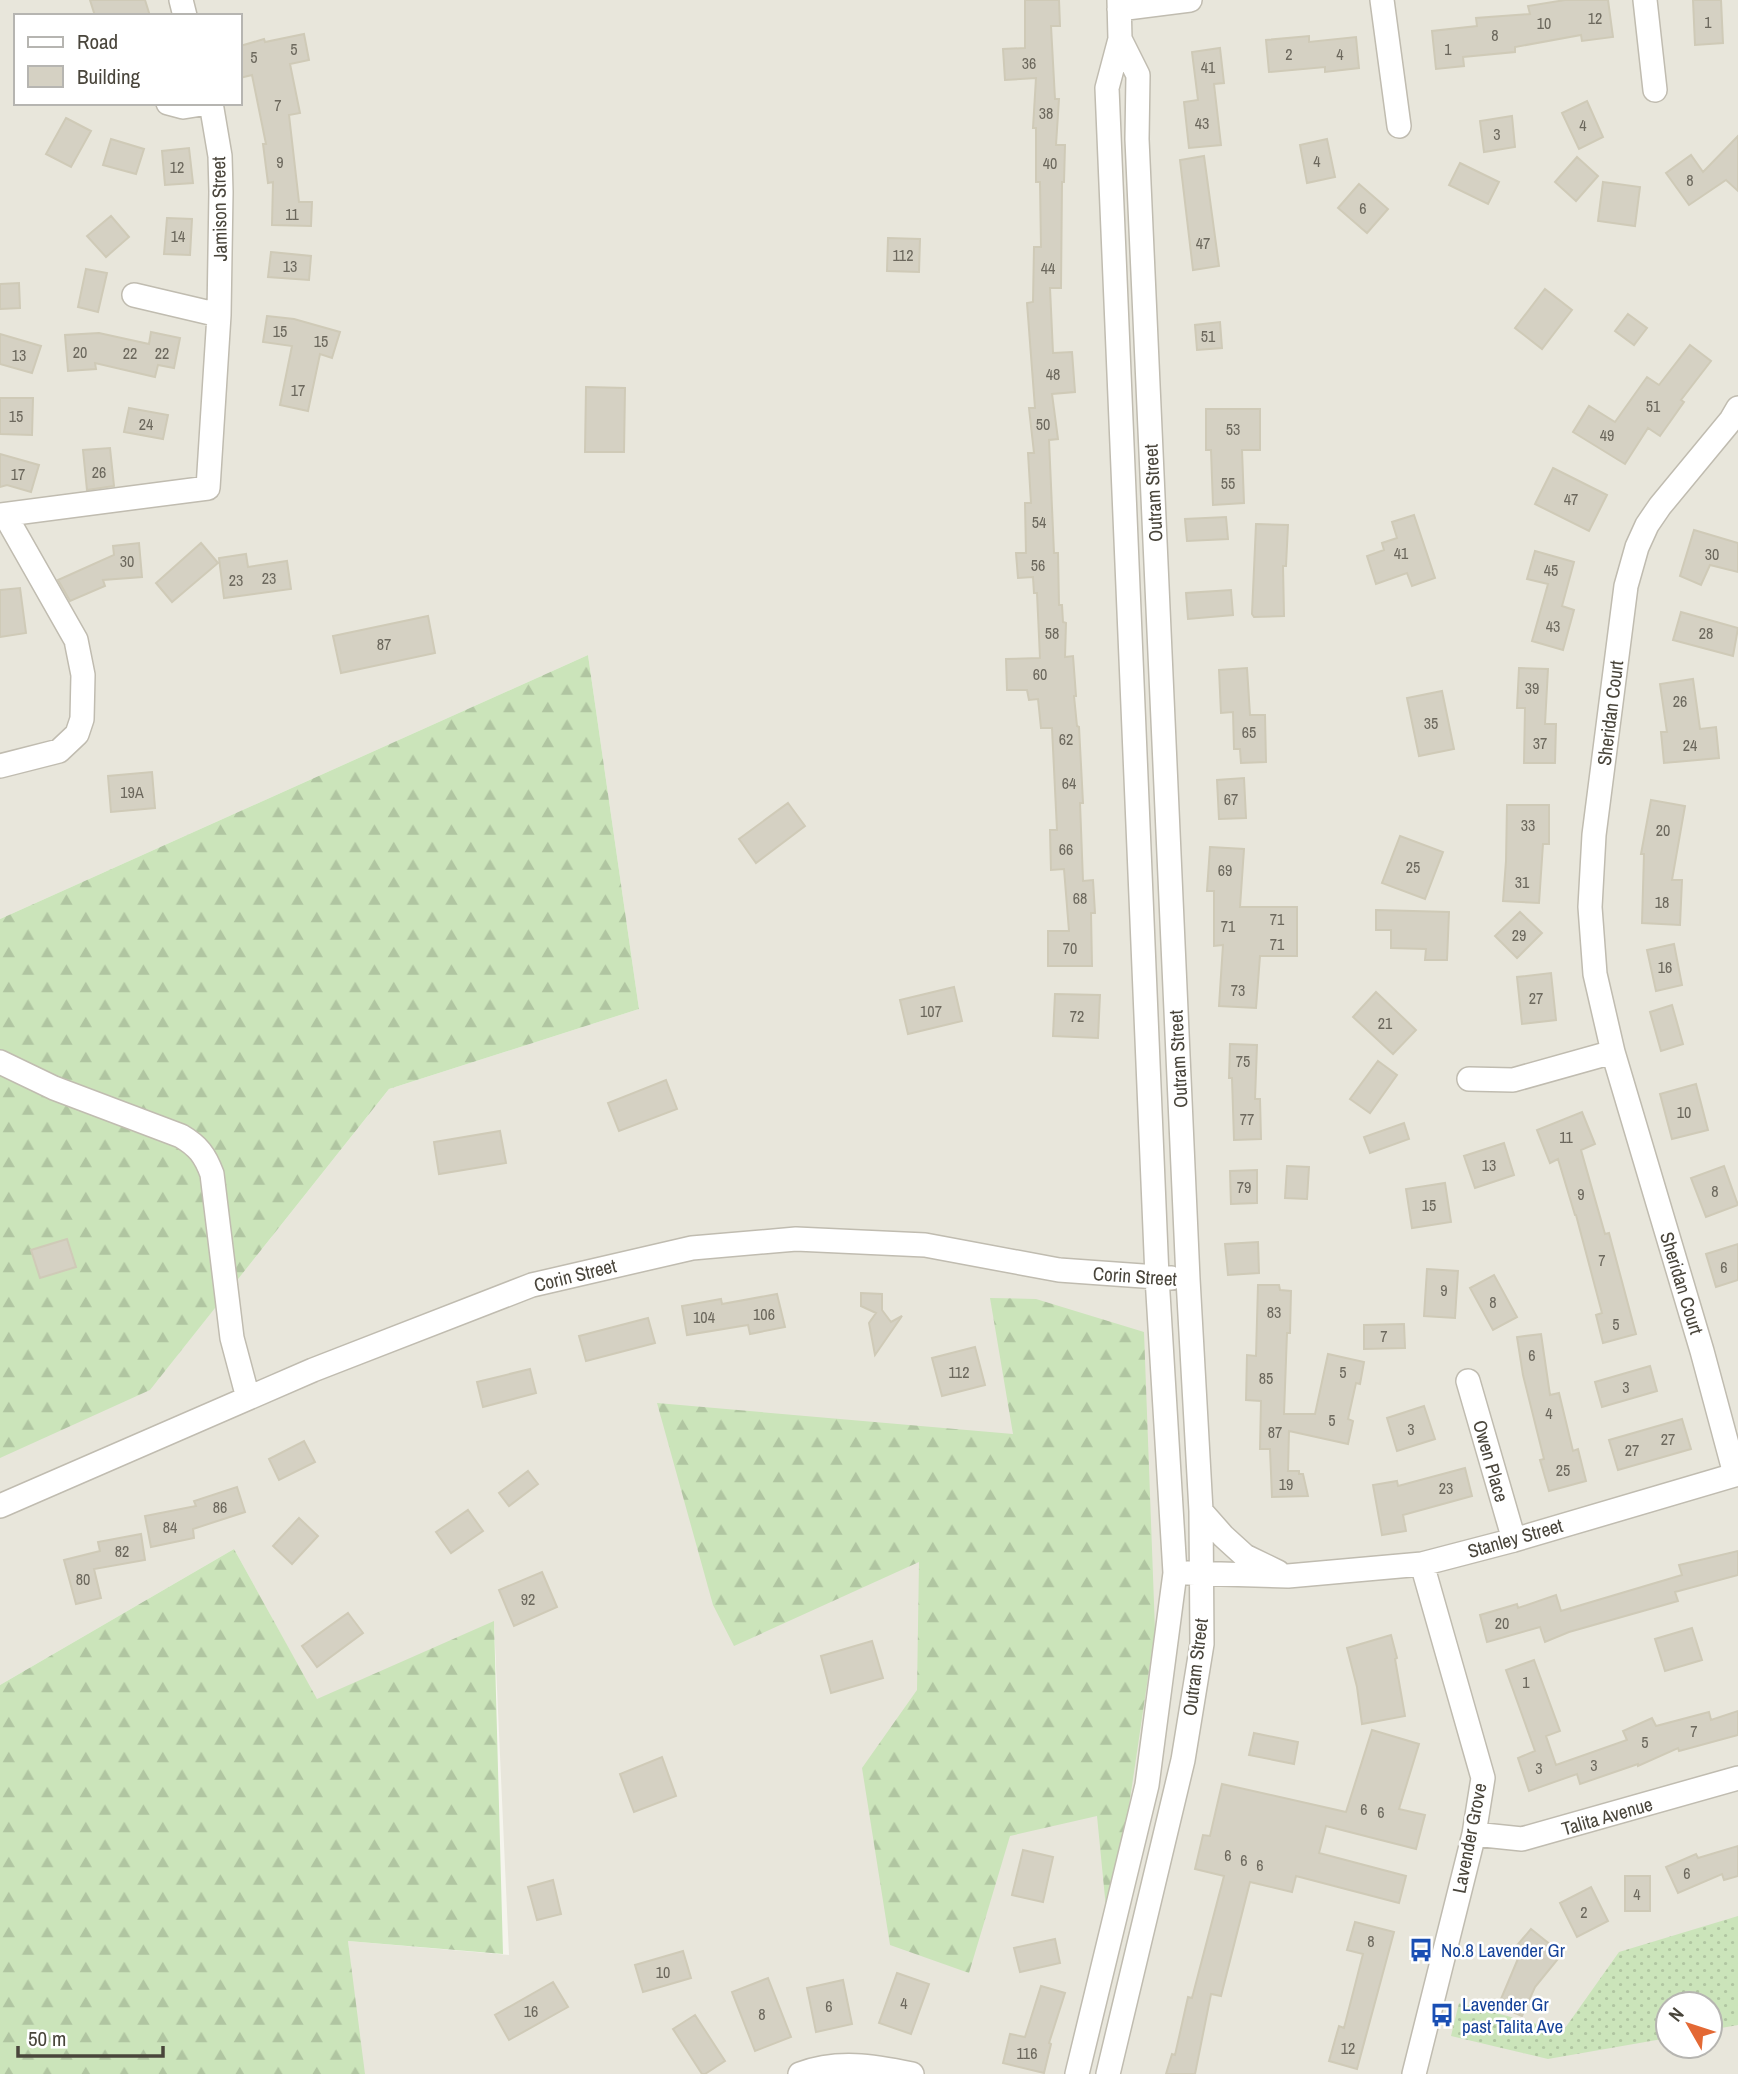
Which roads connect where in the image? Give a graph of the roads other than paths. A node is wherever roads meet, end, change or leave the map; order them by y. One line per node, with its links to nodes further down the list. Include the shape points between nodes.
1 (1190, 0): 4 (street)
2 (1382, 0): 10 (street)
3 (1645, 0): 6 (street)
4 (1119, 4): 5 (street, Outram Street)
5 (1120, 39): 19 (street, Outram Street, via 1107,88); 20 (street, Outram Street, via 1138,75)
6 (1655, 90)
7 (176, 105): 8 (street, Jamison Street)
8 (196, 105)
9 (209, 105): 12 (street, Jamison Street, via 220,156)
10 (1399, 126)
11 (134, 295): 12 (street)
12 (219, 315): 14 (street, Jamison Street, via 208,488)
13 (1738, 408): 16 (street, Sheridan Court, via 1647,526 1626,586 1594,835 1590,907 1595,974)
14 (3, 515): 15 (street, via 76,640 83,675 77,734 60,751)
15 (0, 766)
16 (1613, 1052): 18 (street, via 1513,1080); 23 (street, Sheridan Court)
17 (0, 1062): 22 (street, via 54,1088 181,1136 206,1157 212,1174 232,1338)
18 (1469, 1079)
19 (1157, 1276): 20 (street, Corin Street); 22 (street, Corin Street, via 1059,1270 925,1245 796,1239 692,1248 531,1285); 28 (street, Outram Street)
20 (1188, 1279): 25 (street, Outram Street)
21 (1468, 1381): 26 (street, Owen Place)
22 (248, 1398): 24 (street, Corin Street)
23 (1737, 1474): 26 (street, Stanley Street)
24 (0, 1506)
25 (1202, 1511): 29 (street, Outram Street); 30 (street, via 1245,1556)
26 (1514, 1540): 27 (street, Stanley Street)
27 (1422, 1564): 30 (street, Stanley Street); 32 (street, Lavender Grove, via 1483,1778)
28 (1175, 1573): 29 (street, Stanley Street); 35 (street, Outram Street, via 1147,1785)
29 (1202, 1574): 30 (street, Stanley Street); 36 (street, Outram Street, via 1202,1644 1183,1760)
30 (1288, 1576)
31 (1738, 1778): 32 (street, Talita Avenue, via 1522,1839)
32 (1474, 1834): 37 (street, Lavender Grove)
33 (800, 2074): 34 (street, via 835,2064)
34 (912, 2074)
35 (1077, 2074)
36 (1108, 2074)
37 (1414, 2074)

